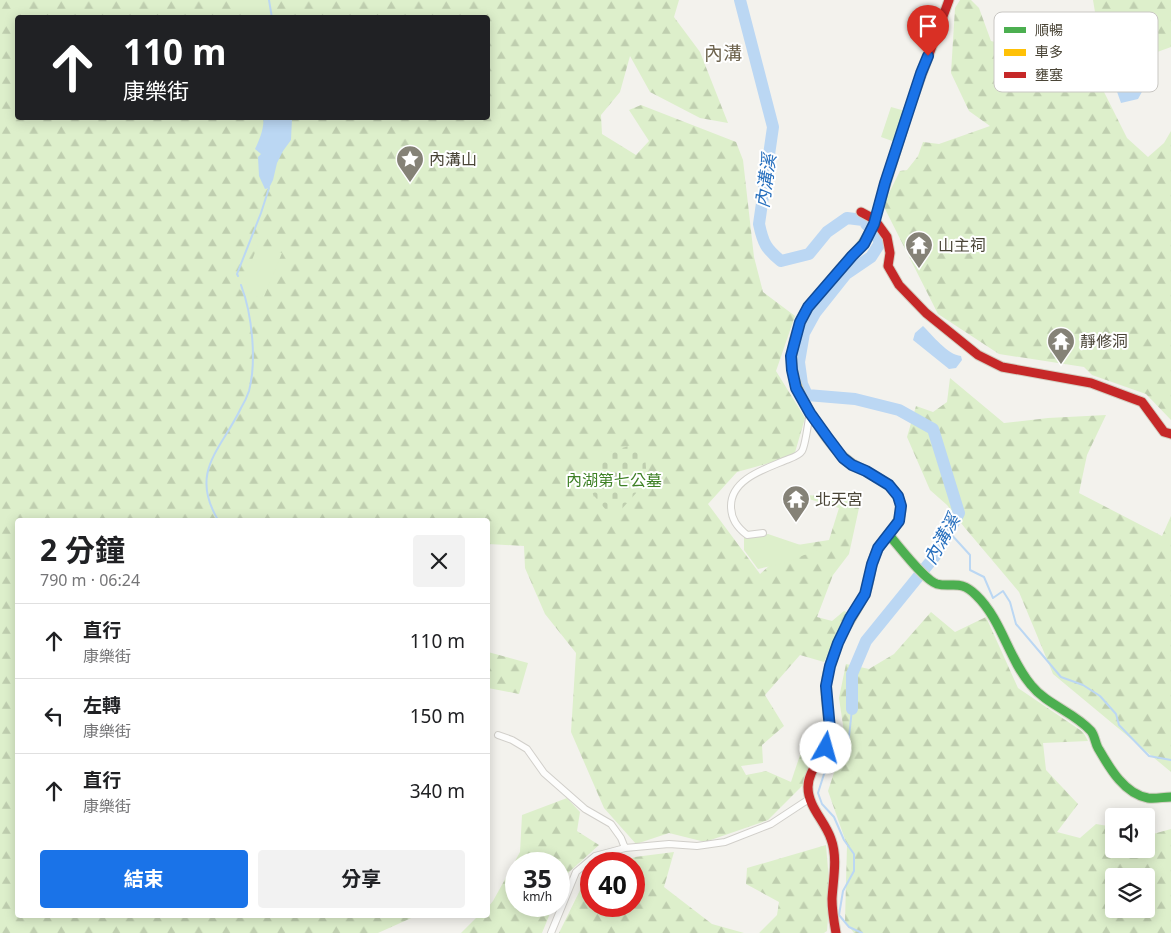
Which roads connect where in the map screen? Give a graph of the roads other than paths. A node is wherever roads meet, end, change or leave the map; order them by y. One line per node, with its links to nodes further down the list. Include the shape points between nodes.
1 (949, 0): 3 (street, via 921,73)
2 (861, 212): 3 (street)
3 (874, 222): 4 (street, via 864,244 808,307 796,335 791,356 792,370 796,388); 5 (street, via 887,237 888,266 899,285 926,313 978,355 1002,367 1091,383 1142,402 1164,432)
4 (810, 413): 6 (street, via 802,450 796,456 751,476 735,489 731,498 731,511 737,527 747,535); 7 (street, via 843,458 889,485 898,496 901,506 899,521)
5 (1171, 434)
6 (763, 533)
7 (889, 536): 9 (street, via 925,577 937,584 968,587 980,599 1031,686 1085,724 1120,781 1130,791 1142,797); 10 (street, via 878,548 865,594 850,618 830,666 826,686 830,729 826,748 807,784)
8 (498, 735): 11 (street, via 527,749 544,774 585,809 611,824)
9 (1171, 797)
10 (809, 799): 11 (street, via 771,824 725,842); 13 (street, via 833,842 832,919)
11 (625, 848): 12 (street, via 595,856 576,872)
12 (551, 933)
13 (836, 933)

